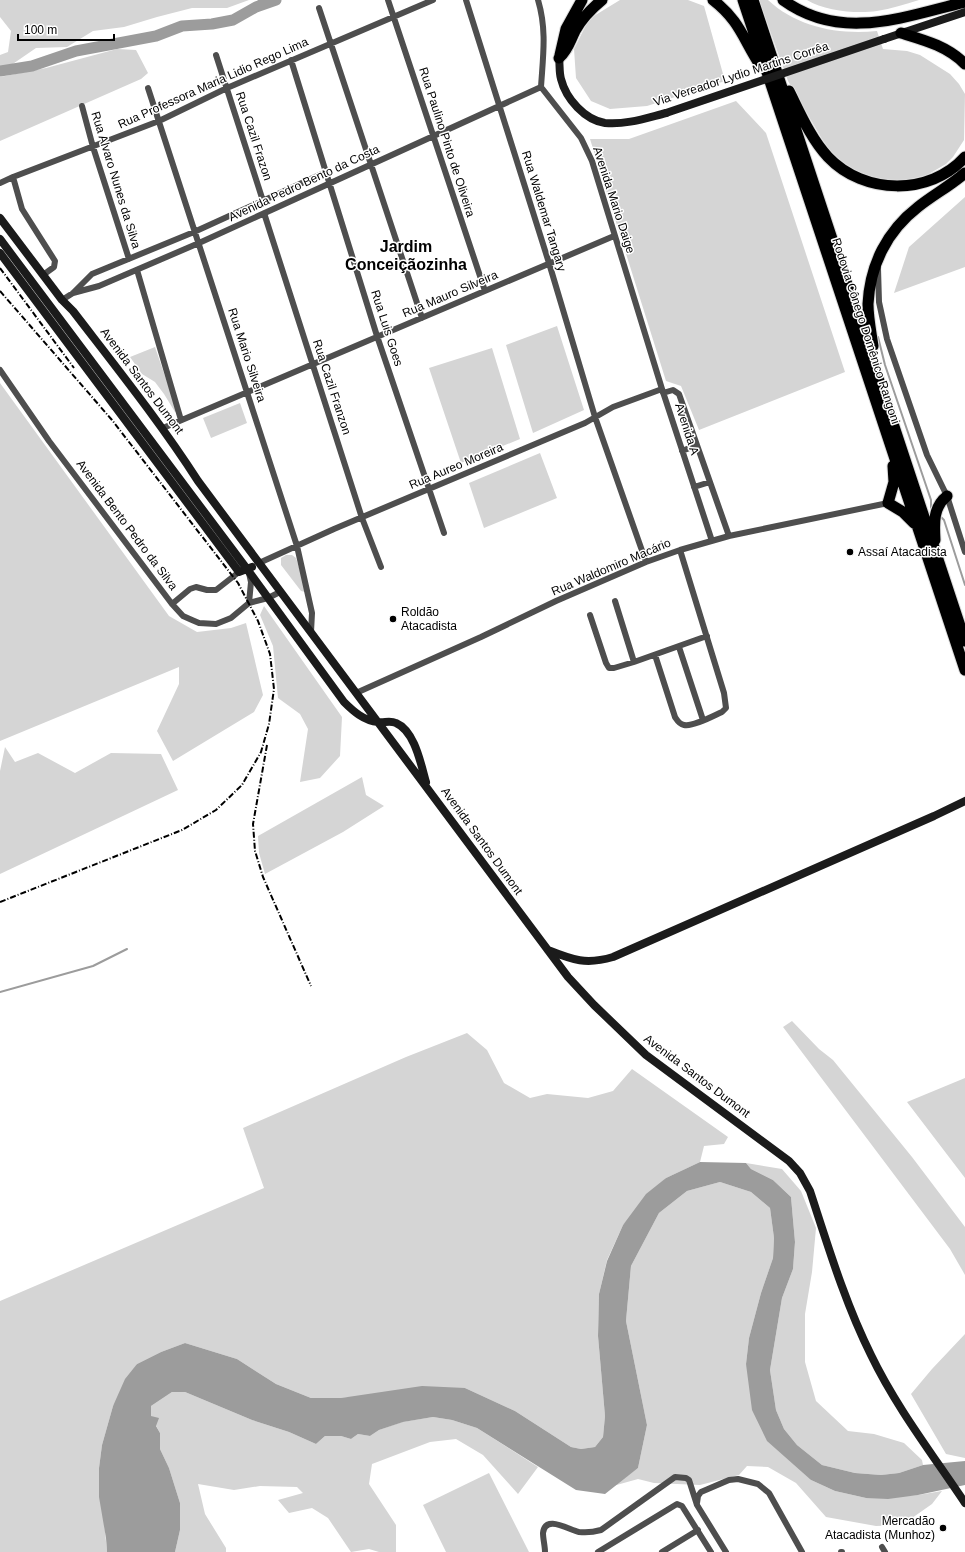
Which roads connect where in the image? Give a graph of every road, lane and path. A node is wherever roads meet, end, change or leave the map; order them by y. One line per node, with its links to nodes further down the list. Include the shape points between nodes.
1 (388, 0): 14 (street, Rua Paulino Pinto de Oliveira)
2 (433, 0): 14 (street, Rua Professora Maria Lidio Rego Lima)
3 (466, 0): 26 (street, Rua Waldemar Tangary)
4 (538, 0): 23 (street, via 545,39)
5 (582, 0): 18 (highway, via 566,29)
6 (602, 0): 18 (highway, via 583,18 566,52)
7 (713, 0): 22 (highway, via 736,22 760,65)
8 (743, 0): 22 (highway, Rodovia Cônego Domênico Rangoni)
9 (753, 0): 20 (highway, Rodovia Cônego Domênico Rangoni)
10 (783, 0): 11 (highway, via 812,16 850,24 894,19)
11 (965, 2)
12 (319, 8): 16 (street)
13 (965, 12): 15 (main road, Via Vereador Lydio Martins Corrêa)
14 (394, 16): 16 (street, Rua Professora Maria Lidio Rego Lima); 29 (street, Rua Paulino Pinto de Oliveira)
15 (901, 33): 18 (main road, Via Vereador Lydio Martins Corrêa, bridge, via 666,113 622,123 592,118 576,107 561,80); 21 (highway, via 939,46)
16 (331, 44): 19 (street, Rua Professora Maria Lidio Rego Lima); 32 (street)
17 (216, 55): 25 (street, Rua Cazil Frazon)
18 (559, 58)
19 (292, 60): 25 (street, Rua Professora Maria Lidio Rego Lima); 33 (street, Rua Luis Goes)
20 (774, 61): 31 (highway, via 815,139 827,156 850,175 878,185 895,187 916,184 934,180 945,174); 58 (highway, Rodovia Cônego Domênico Rangoni)
21 (965, 64)
22 (767, 71): 66 (highway, Rodovia Cônego Domênico Rangoni)
23 (540, 87): 26 (street, Avenida Pedro Bento da Costa); 42 (street, Avenida Mario Daige, via 585,145)
24 (148, 88): 28 (street, Rua Mario Silveira)
25 (227, 88): 28 (street, Rua Professora Maria Lidio Rego Lima); 38 (street, Rua Cazil Frazon)
26 (500, 105): 29 (street, Avenida Pedro Bento da Costa); 48 (street, Rua Waldemar Tangary)
27 (82, 106): 30 (street, Rua Alvaro Nunes da Silva)
28 (159, 121): 30 (street, Rua Professora Maria Lidio Rego Lima); 41 (street, Rua Mario Silveira)
29 (433, 136): 32 (street, Avenida Pedro Bento da Costa); 51 (street, Rua Paulino Pinto de Oliveira)
30 (93, 147): 35 (street, Rua Professora Maria Lidio Rego Lima); 47 (street, Rua Alvaro Nunes da Silva)
31 (965, 157)
32 (371, 165): 37 (street, Avenida Pedro Bento da Costa); 54 (street)
33 (326, 172): 37 (street, Rua Luis Goes); 38 (street, Avenida Pedro Bento da Costa)
34 (965, 173): 46 (highway, via 902,221)
35 (13, 177): 36 (street, Rua Professora Maria Lidio Rego Lima); 50 (street, via 22,209 55,261 54,267)
36 (0, 183)
37 (331, 184): 39 (street, Avenida Pedro Bento da Costa); 55 (street, Rua Luis Goes)
38 (263, 201): 41 (street, Avenida Pedro Bento da Costa)
39 (264, 213): 44 (street, Avenida Pedro Bento da Costa); 56 (street, Rua Cazil Franzon)
40 (0, 218): 50 (main road, Avenida Santos Dumont)
41 (194, 232): 44 (street, Rua Mario Silveira); 47 (street, Avenida Pedro Bento da Costa)
42 (614, 236): 48 (street, Rua Mauro Silveira); 59 (street, Avenida Mario Daige)
43 (0, 239): 84 (main road)
44 (199, 243): 49 (street, Avenida Pedro Bento da Costa); 60 (street, Rua Mario Silveira)
45 (0, 253): 85 (main road)
46 (878, 257): 58 (highway, via 868,305); 70 (street, via 879,302 887,339 927,455)
47 (129, 259): 52 (street, Avenida Pedro Bento da Costa, via 92,274)
48 (549, 263): 51 (street, Rua Mauro Silveira); 61 (street, Rua Waldemar Tangary)
49 (137, 270): 52 (street, Avenida Pedro Bento da Costa); 62 (street)
50 (43, 275): 53 (main road, Avenida Santos Dumont)
51 (485, 291): 54 (street, Rua Mauro Silveira)
52 (73, 293): 53 (street, Avenida Pedro Bento da Costa)
53 (62, 300): 63 (main road, Avenida Santos Dumont)
54 (422, 318): 55 (street, Rua Mauro Silveira)
55 (377, 336): 56 (street, Rua Mauro Silveira); 69 (street, Rua Luis Goes)
56 (313, 365): 60 (street, Rua Mauro Silveira); 72 (street, Rua Cazil Franzon)
57 (0, 370): 90 (street, Avenida Bento Pedro da Silva, via 49,441)
58 (876, 374): 79 (highway, Rodovia Cônego Domênico Rangoni)
59 (663, 391): 61 (street, Rua Aureo Moreira, via 613,407); 64 (street, Avenida A, via 673,390 679,394); 65 (street, Avenida A)
60 (248, 392): 62 (street, Rua Mauro Silveira); 77 (street, Rua Mario Silveira)
61 (595, 417): 69 (street, Rua Aureo Moreira); 81 (street, Rua Waldemar Tangary)
62 (181, 420): 63 (street, Rua Mauro Silveira)
63 (163, 428): 82 (main road, Avenida Santos Dumont, via 198,481)
64 (697, 445): 65 (street); 67 (street, Avenida A)
65 (682, 450): 68 (street, Avenida A)
66 (892, 451): 71 (highway, via 894,482); 73 (highway, Rodovia Cônego Domênico Rangoni)
67 (710, 482): 68 (street); 75 (street, Avenida A)
68 (694, 487): 76 (street, Avenida A)
69 (429, 490): 72 (street, Rua Aureo Moreira); 74 (street, Rua Luis Goes)
70 (947, 496): 79 (highway, via 939,503 935,516); 80 (street)
71 (888, 503): 73 (highway, via 903,512); 75 (street, Rua Waldomiro Macário)
72 (362, 518): 77 (street, Rua Aureo Moreira); 83 (street, Rua Cazil Franzon)
73 (917, 526): 98 (highway, Rodovia Cônego Domênico Rangoni)
74 (444, 533)
75 (729, 536): 76 (street, Rua Waldomiro Macário)
76 (712, 541): 78 (street, Rua Waldomiro Macário)
77 (297, 546): 82 (street, Rua Aureo Moreira); 92 (street, Rua Mario Silveira, via 312,613)
78 (680, 550): 81 (street, Rua Waldomiro Macário); 93 (street)
79 (935, 550): 94 (highway, Rodovia Cônego Domênico Rangoni)
80 (965, 552)
81 (646, 562): 99 (street, Rua Waldomiro Macário)
82 (259, 563): 84 (main road); 86 (main road, Avenida Santos Dumont)
83 (381, 567)
84 (248, 569): 85 (main road); 87 (main road); 89 (street, via 251,582)
85 (239, 572): 90 (street, via 216,590 196,586)
86 (280, 592): 87 (street, Avenida Bento Pedro da Silva); 92 (main road, Avenida Santos Dumont)
87 (268, 598): 89 (street, Avenida Bento Pedro da Silva); 101 (main road, via 344,702 358,715)
88 (615, 601): 97 (street)
89 (249, 603): 90 (street, Avenida Bento Pedro da Silva, via 231,618 216,624 199,623 183,616)
90 (172, 604)
91 (590, 615): 97 (street, via 609,668)
92 (311, 633): 99 (main road, Avenida Santos Dumont)
93 (707, 636): 95 (street); 100 (street, via 726,708)
94 (965, 640)
95 (679, 647): 96 (street); 100 (street)
96 (655, 655): 97 (street); 100 (street, via 679,723 690,725)
97 (634, 662)
98 (965, 670)
99 (356, 693): 101 (main road, Avenida Santos Dumont)
100 (703, 720)
101 (377, 722): 102 (main road, Avenida Santos Dumont); 102 (main road, via 392,721 407,732 416,749)
102 (427, 787): 104 (main road, Avenida Santos Dumont)
103 (965, 801): 104 (main road, via 613,957 596,961 577,961)
104 (548, 950): 105 (main road, Avenida Santos Dumont, via 568,977 646,1056 789,1161 800,1173 810,1191 851,1310 871,1356 898,1402)
105 (965, 1503)
106 (697, 1505): 108 (street, via 689,1480 675,1478 601,1530 581,1532 558,1524 547,1524 543,1533); 112 (street); 113 (street, via 701,1492 729,1480 738,1479 758,1484 769,1492)
107 (698, 1530): 109 (street, via 682,1506 673,1505); 110 (street); 111 (street)
108 (543, 1552)
109 (598, 1552)
110 (662, 1552)
111 (711, 1552)
112 (726, 1552)
113 (802, 1552)

